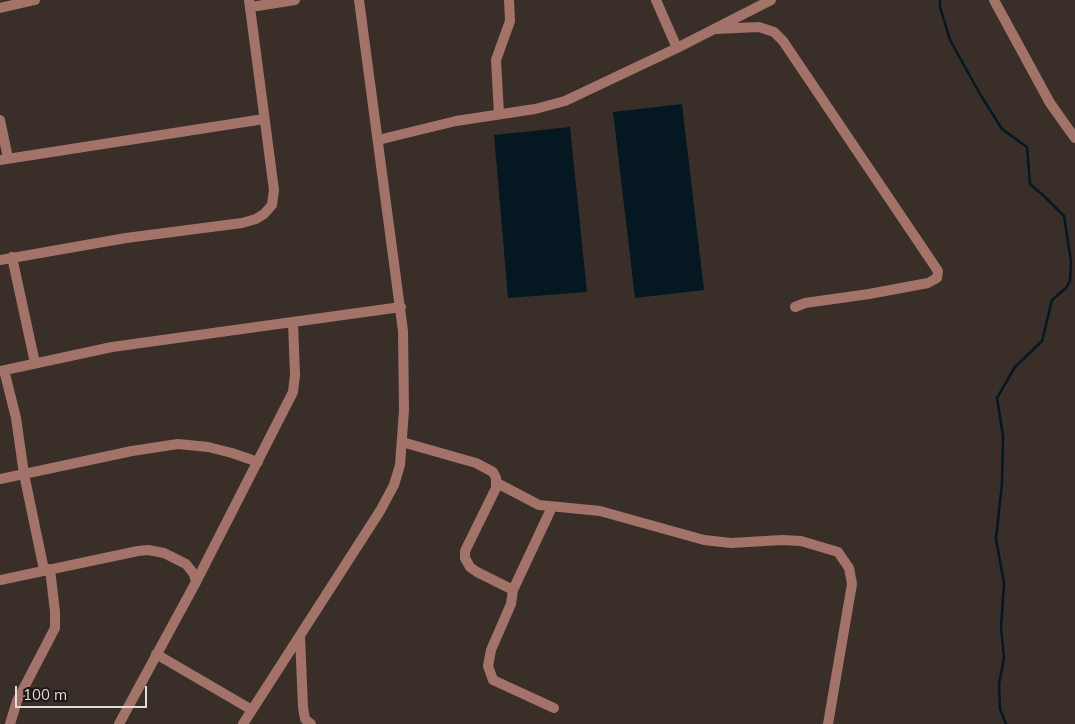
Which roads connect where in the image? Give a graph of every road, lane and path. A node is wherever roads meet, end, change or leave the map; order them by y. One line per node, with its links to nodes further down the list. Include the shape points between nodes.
1 (35, 0): 9 (street)
2 (295, 0): 8 (street)
3 (359, 0): 17 (street)
4 (509, 0): 12 (street, via 510,21 496,60)
5 (656, 0): 11 (street)
6 (771, 0): 10 (street)
7 (994, 0): 15 (street, via 1050,103)
8 (250, 4): 13 (street)
9 (0, 8)
10 (716, 29): 11 (street); 22 (street, via 759,27 774,32 783,41 938,271 937,278 928,283)
11 (677, 48): 12 (street, via 565,101)
12 (499, 114): 17 (street)
13 (264, 119): 18 (street); 19 (street, via 274,190 272,205 256,219)
14 (0, 120): 18 (street)
15 (1071, 125): 16 (street)
16 (1075, 138)
17 (378, 140): 21 (street)
18 (4, 159)
19 (12, 257): 20 (street); 24 (street)
20 (0, 260)
21 (401, 307): 23 (street); 26 (street, via 405,364)
22 (795, 307)
23 (293, 322): 24 (street, via 112,347); 27 (street, via 293,392)
24 (35, 363): 25 (street)
25 (2, 370): 28 (street, via 16,418)
26 (402, 442): 30 (street, via 476,462 493,472); 36 (street, via 394,485)
27 (258, 462): 28 (street, via 208,447 178,444); 34 (street)
28 (24, 474): 29 (street); 32 (street)
29 (0, 479)
30 (497, 483): 31 (street, via 532,503); 35 (street, via 464,551 465,558 477,572)
31 (552, 507): 35 (street); 44 (street, via 600,511 717,542 802,541 838,552 849,568 852,584)
32 (47, 570): 33 (street); 34 (street, via 148,550 164,553 186,564); 40 (street, via 56,612 55,628 17,701)
33 (0, 580)
34 (196, 582): 37 (street)
35 (513, 590): 38 (street, via 512,604 489,655 488,671 493,680)
36 (300, 636): 39 (street); 43 (street, via 303,707 305,719)
37 (156, 654): 39 (street); 41 (street)
38 (554, 708)
39 (252, 710): 42 (street)
40 (10, 724)
41 (119, 724)
42 (243, 724)
43 (311, 724)
44 (828, 724)

